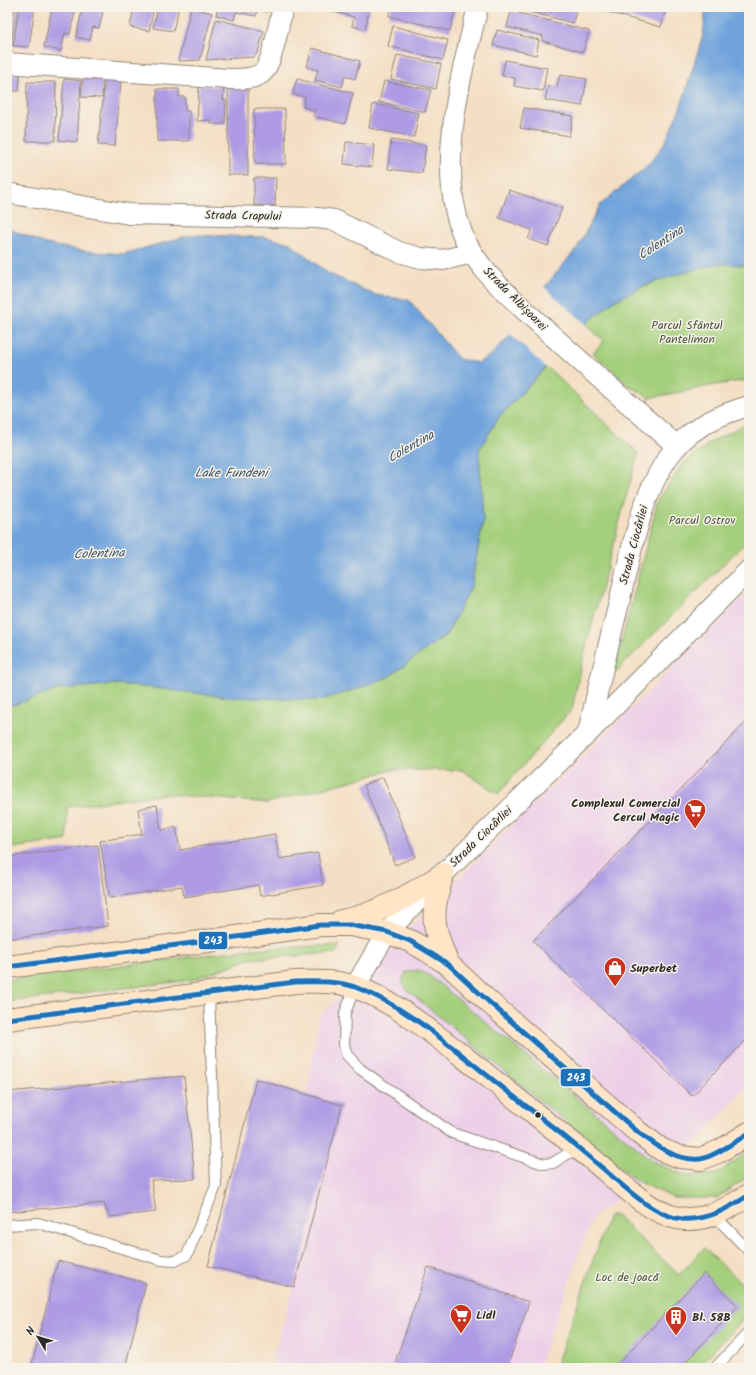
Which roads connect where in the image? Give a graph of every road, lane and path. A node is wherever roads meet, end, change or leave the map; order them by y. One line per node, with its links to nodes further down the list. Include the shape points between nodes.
1 (283, 7): 3 (street, via 271,58 263,72 251,78 229,79)
2 (478, 7): 5 (street, Strada Albișoarei, via 460,77 452,154 452,187 456,211)
3 (7, 63)
4 (7, 193): 5 (street, Strada Crapului, via 129,214 334,220 399,252 421,258 443,260)
5 (472, 253): 7 (street, Strada Albișoarei, via 501,287 602,381)
6 (749, 406): 7 (street, Strada Ciocârliei, via 732,410 705,422)
7 (677, 446): 9 (street, Strada Ciocârliei, via 647,496)
8 (749, 570): 9 (street, Strada Ciocârliei)
9 (588, 733): 10 (street, Strada Ciocârliei)
10 (443, 874): 11 (main road, via 412,894 380,909); 12 (street, Strada Ciocârliei); 13 (main road, via 434,911 439,944)
11 (320, 925): 12 (main road, via 350,925); 14 (main road)
12 (388, 932): 13 (main road, via 410,941); 15 (street, Strada Ciocârliei)
13 (448, 964): 18 (main road, via 662,1150 680,1157 701,1159 720,1151)
14 (7, 967)
15 (355, 987): 16 (main road, via 335,983 295,982); 19 (main road, via 393,1006 433,1033); 19 (lane, via 345,1013 344,1045 347,1055 360,1069 452,1133 544,1164 553,1163)
16 (209, 993): 17 (main road); 22 (lane, via 216,1186 187,1255 175,1261 161,1260 38,1223)
17 (7, 1020)
18 (749, 1133)
19 (577, 1148): 21 (main road, via 652,1207 670,1216 690,1219)
20 (749, 1195): 21 (main road)
21 (714, 1215): 23 (lane)
22 (7, 1225)
23 (749, 1251)
24 (749, 1332): 25 (lane)
25 (715, 1368)

